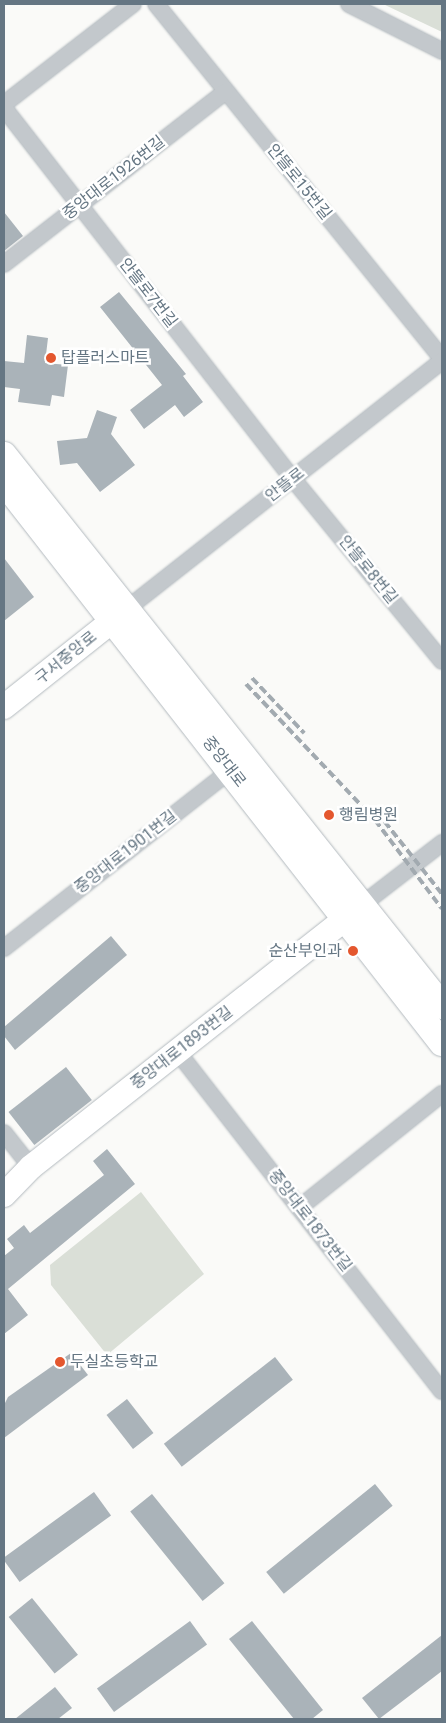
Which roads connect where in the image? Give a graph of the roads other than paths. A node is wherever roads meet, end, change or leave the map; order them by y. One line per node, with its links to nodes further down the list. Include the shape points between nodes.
1 (133, 4): 6 (street)
2 (156, 4): 5 (street, 안뜰로15번길)
3 (349, 4): 4 (street)
4 (442, 51)
5 (226, 92): 7 (street, 중앙대로1926번길); 9 (street, 안뜰로15번길)
6 (4, 106): 7 (street, 안뜰로7번길)
7 (80, 205): 8 (street, 중앙대로1926번길); 11 (street, 안뜰로7번길)
8 (4, 264)
9 (442, 360): 11 (street, 안뜰로)
10 (4, 455): 13 (main road, 중앙대로)
11 (293, 479): 13 (street, 안뜰로); 14 (street, 안뜰로8번길)
12 (4, 482): 13 (main road, 중앙대로)
13 (121, 614): 15 (street, 구서중앙로); 16 (main road, 중앙대로)
14 (442, 661)
15 (4, 707)
16 (240, 763): 18 (main road, 중앙대로); 19 (street, 중앙대로1901번길)
17 (442, 842): 18 (street)
18 (354, 911): 20 (main road, 중앙대로); 21 (main road, 중앙대로); 22 (street, 중앙대로1893번길)
19 (4, 948)
20 (442, 1006)
21 (442, 1043)
22 (177, 1052): 25 (street, 중앙대로1893번길); 27 (street, 중앙대로1873번길)
23 (442, 1094): 27 (street)
24 (4, 1133): 25 (street)
25 (31, 1167): 26 (street, 중앙대로1893번길)
26 (4, 1195)
27 (299, 1208): 28 (street, 중앙대로1873번길)
28 (442, 1391)

